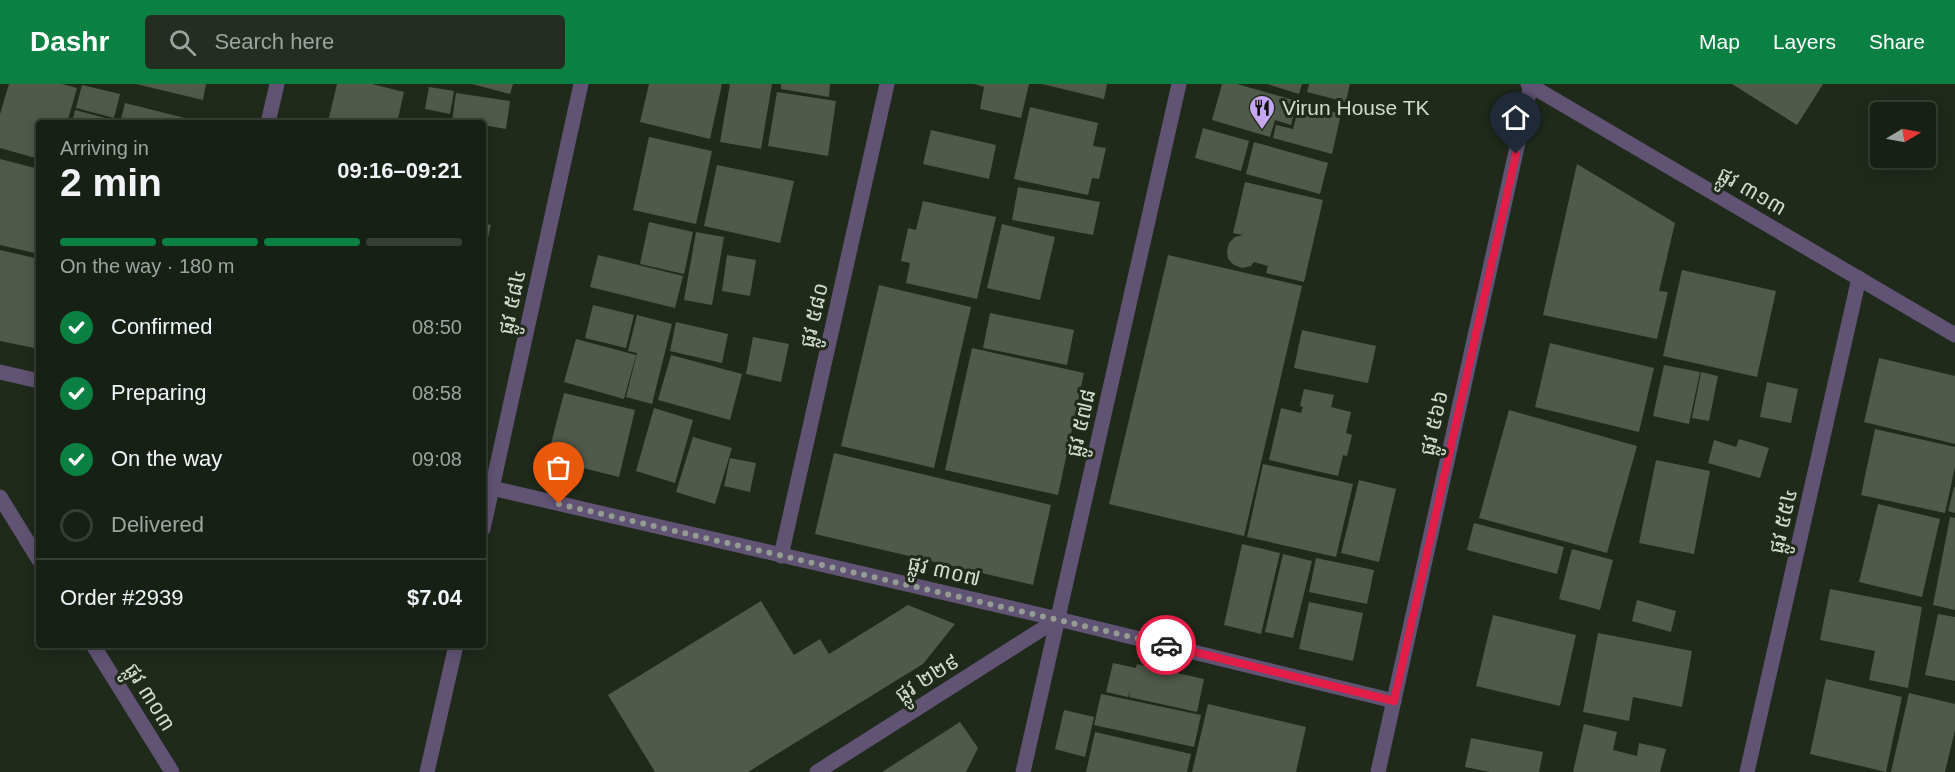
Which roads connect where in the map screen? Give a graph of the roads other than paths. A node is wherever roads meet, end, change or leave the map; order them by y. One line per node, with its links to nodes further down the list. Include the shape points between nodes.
1 (277, 84): 6 (street)
2 (581, 84): 11 (street, ផ្លូវ ៥៨៤)
3 (887, 84): 15 (street, ផ្លូវ ៥៨០)
4 (1179, 84): 16 (street, ផ្លូវ ៥៧៨)
5 (1530, 85): 7 (street, ផ្លូវ ៣១៣); 19 (street, ផ្លូវ ៥៦៦)
6 (269, 120)
7 (1859, 278): 8 (street, ផ្លូវ ៣១៣); 25 (street, ផ្លូវ ៥៥៤)
8 (1955, 335)
9 (0, 372): 10 (street)
10 (36, 380)
11 (488, 487): 13 (street, ផ្លូវ ៥៨៤); 15 (street, ផ្លូវ ៣០៧)
12 (0, 497): 14 (street)
13 (486, 504)
14 (36, 555)
15 (781, 556): 16 (street, ផ្លូវ ៣០៧)
16 (1058, 619): 19 (street, ផ្លូវ ៣០៧); 22 (street, ផ្លូវ ២២៩); 23 (street, ផ្លូវ ៥៧៨)
17 (95, 648): 20 (street, ផ្លូវ ៣០៣)
18 (455, 648): 21 (street)
19 (1394, 701): 24 (street, ផ្លូវ ៥៦៦)
20 (172, 772)
21 (427, 772)
22 (818, 772)
23 (1023, 772)
24 (1378, 772)
25 (1747, 772)

